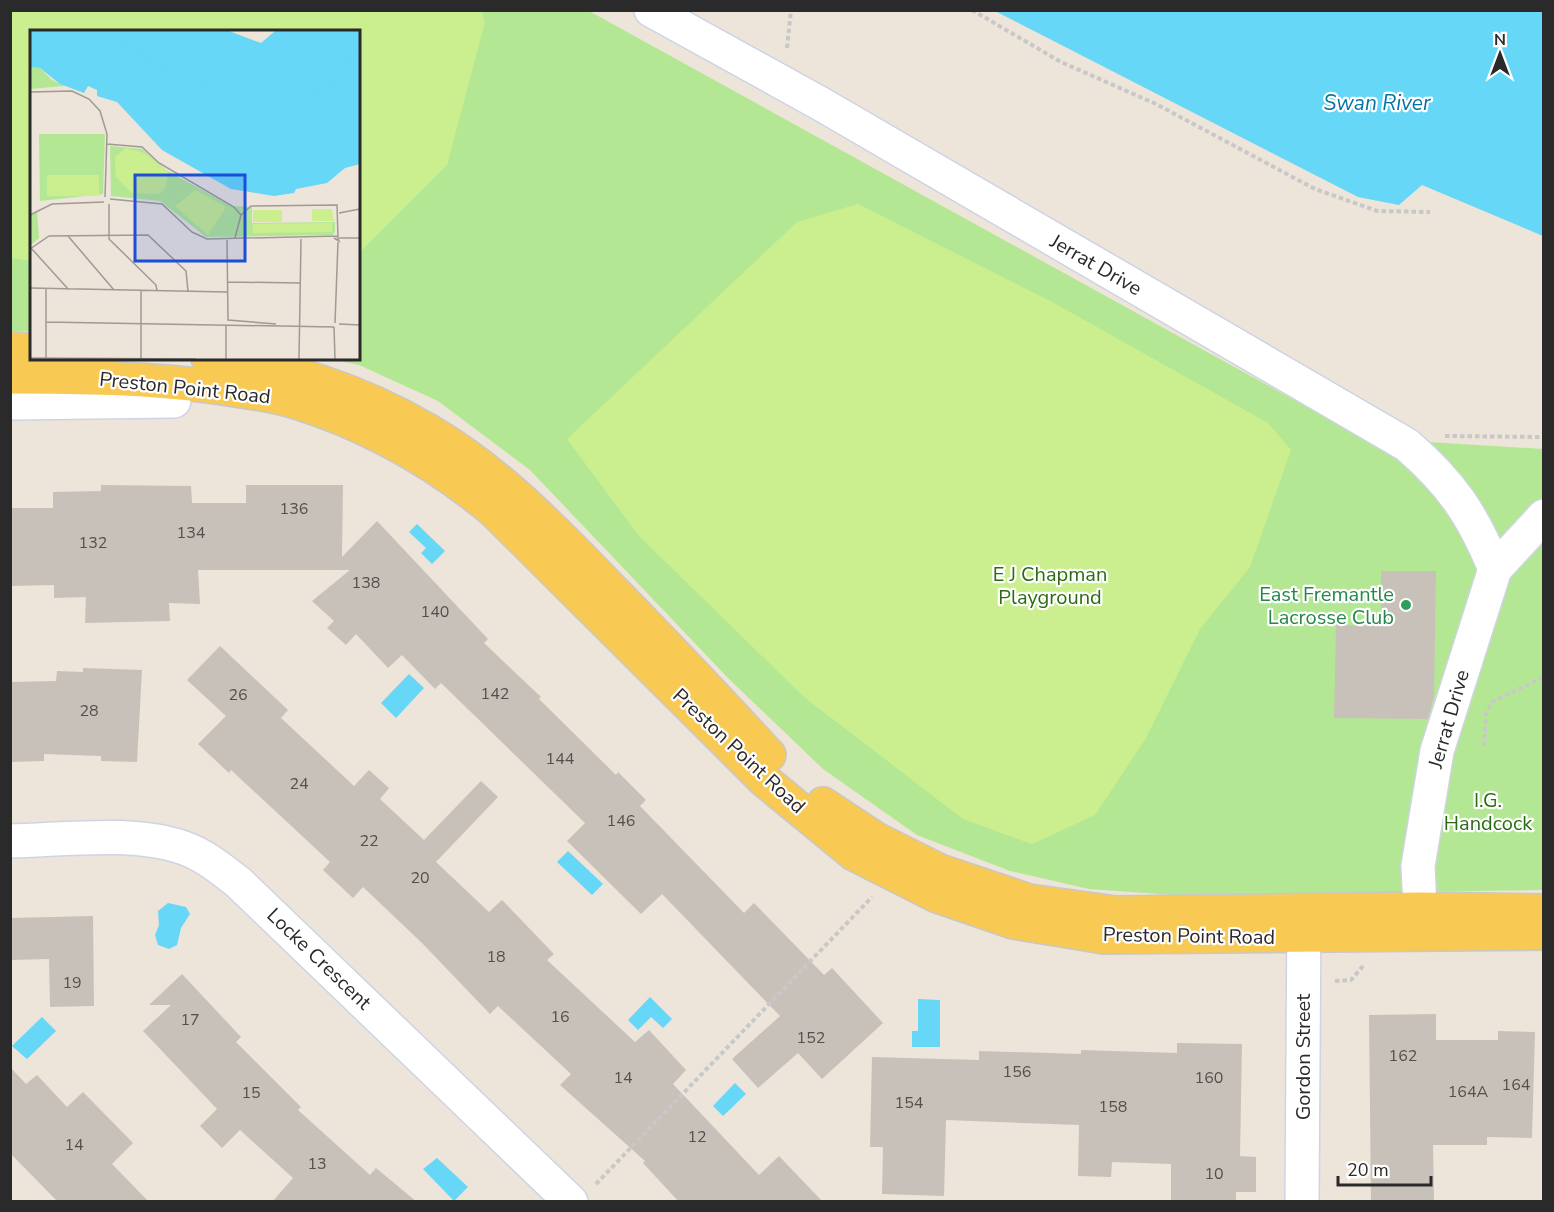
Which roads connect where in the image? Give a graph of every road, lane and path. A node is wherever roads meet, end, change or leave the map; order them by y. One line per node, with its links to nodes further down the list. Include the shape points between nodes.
1 (651, 10): 13 (street, Jerrat Drive, via 821,104 1407,445 1461,501)
2 (972, 10): 3 (path, via 1061,62 1156,104 1315,189 1377,211)
3 (1430, 212)
4 (10, 349): 5 (main road)
5 (30, 350)
6 (228, 360): 20 (main road, Preston Point Road, via 324,383 382,407 428,430 482,468 624,601 784,771 845,820 876,839 940,872 1029,902 1116,913)
7 (10, 377): 17 (main road, Preston Point Road, via 98,377 254,392 295,401 406,447 494,511 764,780 854,854)
8 (174, 401): 9 (street)
9 (10, 403)
10 (1437, 435): 11 (path)
11 (1544, 437)
12 (1544, 516): 13 (street, Jerrat Drive)
13 (1495, 569): 18 (street, Jerrat Drive, via 1437,751 1418,866)
14 (1544, 677): 15 (path, via 1492,702 1486,713)
15 (1484, 746)
16 (10, 841): 22 (street, Locke Crescent, via 128,838 184,848 209,860)
17 (888, 871): 20 (main road, Preston Point Road, via 938,896 1013,922 1092,935); 22 (path, via 879,890)
18 (1420, 909): 19 (main road, Preston Point Road); 20 (main road, Preston Point Road)
19 (1544, 910)
20 (1304, 925): 21 (main road, Preston Point Road); 23 (street, Gordon Street)
21 (1544, 933)
22 (583, 1193)
23 (1302, 1202)

